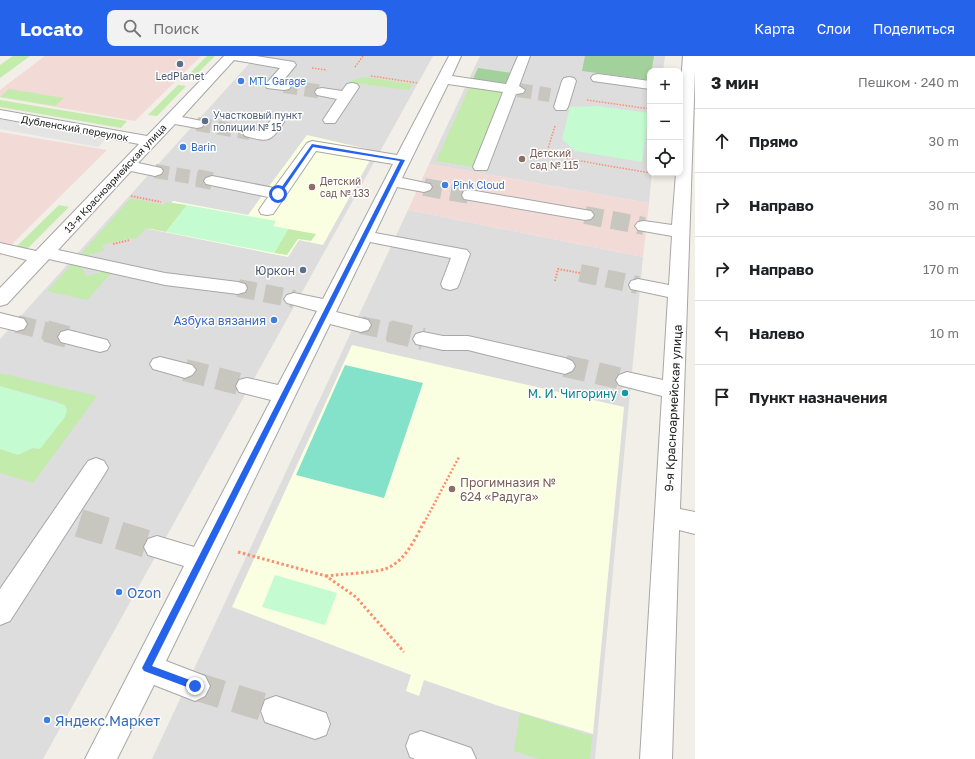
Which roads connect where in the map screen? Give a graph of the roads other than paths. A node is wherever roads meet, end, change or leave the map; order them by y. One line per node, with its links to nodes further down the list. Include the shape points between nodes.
1 (231, 56): 10 (street, via 289,65 272,85); 16 (street, 13-я Красноармейская улица)
2 (451, 56): 3 (street)
3 (455, 56): 7 (street)
4 (524, 56): 11 (street)
5 (689, 56): 12 (street, 9-я Красноармейская улица)
6 (598, 78): 9 (street)
7 (444, 79): 11 (street); 22 (street)
8 (569, 81): 14 (street)
9 (647, 85)
10 (284, 86)
11 (515, 90): 24 (street)
12 (684, 90): 34 (street, 9-я Красноармейская улица)
13 (322, 92): 17 (street, via 349,91)
14 (558, 100)
15 (0, 114): 21 (street, Дубленский переулок)
16 (171, 120): 19 (street); 21 (street, 13-я Красноармейская улица)
17 (330, 120)
18 (277, 122): 20 (street, via 266,136)
19 (197, 124)
20 (250, 133)
21 (150, 142): 23 (street, 13-я Красноармейская улица)
22 (403, 160): 26 (street); 29 (street, via 312,146)
23 (127, 166): 25 (street); 37 (street, 13-я Красноармейская улица)
24 (481, 167)
25 (155, 171)
26 (392, 181): 28 (street); 35 (street)
27 (212, 182): 29 (street)
28 (424, 187)
29 (278, 194): 31 (street)
30 (470, 195): 32 (street)
31 (267, 210)
32 (585, 216)
33 (644, 226): 34 (street)
34 (681, 232): 41 (street, 9-я Красноармейская улица)
35 (365, 236): 38 (street, via 461,254); 44 (street)
36 (0, 248): 37 (street)
37 (42, 255): 40 (street, via 97,262 165,278); 43 (street, 13-я Красноармейская улица)
38 (450, 284)
39 (638, 285): 41 (street)
40 (238, 288)
41 (678, 293): 54 (street, 9-я Красноармейская улица)
42 (294, 299): 44 (street)
43 (0, 300)
44 (327, 312): 45 (street); 55 (street)
45 (361, 325)
46 (68, 337): 48 (street)
47 (423, 338): 50 (street, via 443,343 468,343)
48 (100, 345)
49 (160, 364): 51 (street)
50 (565, 366)
51 (185, 370)
52 (627, 380): 54 (street)
53 (246, 386): 55 (street)
54 (674, 390): 57 (street, 9-я Красноармейская улица)
55 (285, 395): 60 (street)
56 (96, 468): 61 (street, via 71,521)
57 (668, 517): 58 (street); 69 (street, 9-я Красноармейская улица)
58 (695, 523)
59 (157, 547): 60 (street)
60 (206, 552): 62 (street)
61 (0, 612)
62 (147, 668): 63 (street); 67 (street)
63 (195, 686)
64 (276, 711): 65 (street)
65 (315, 724)
66 (421, 746): 68 (street)
67 (101, 759)
68 (460, 759)
69 (656, 759)

